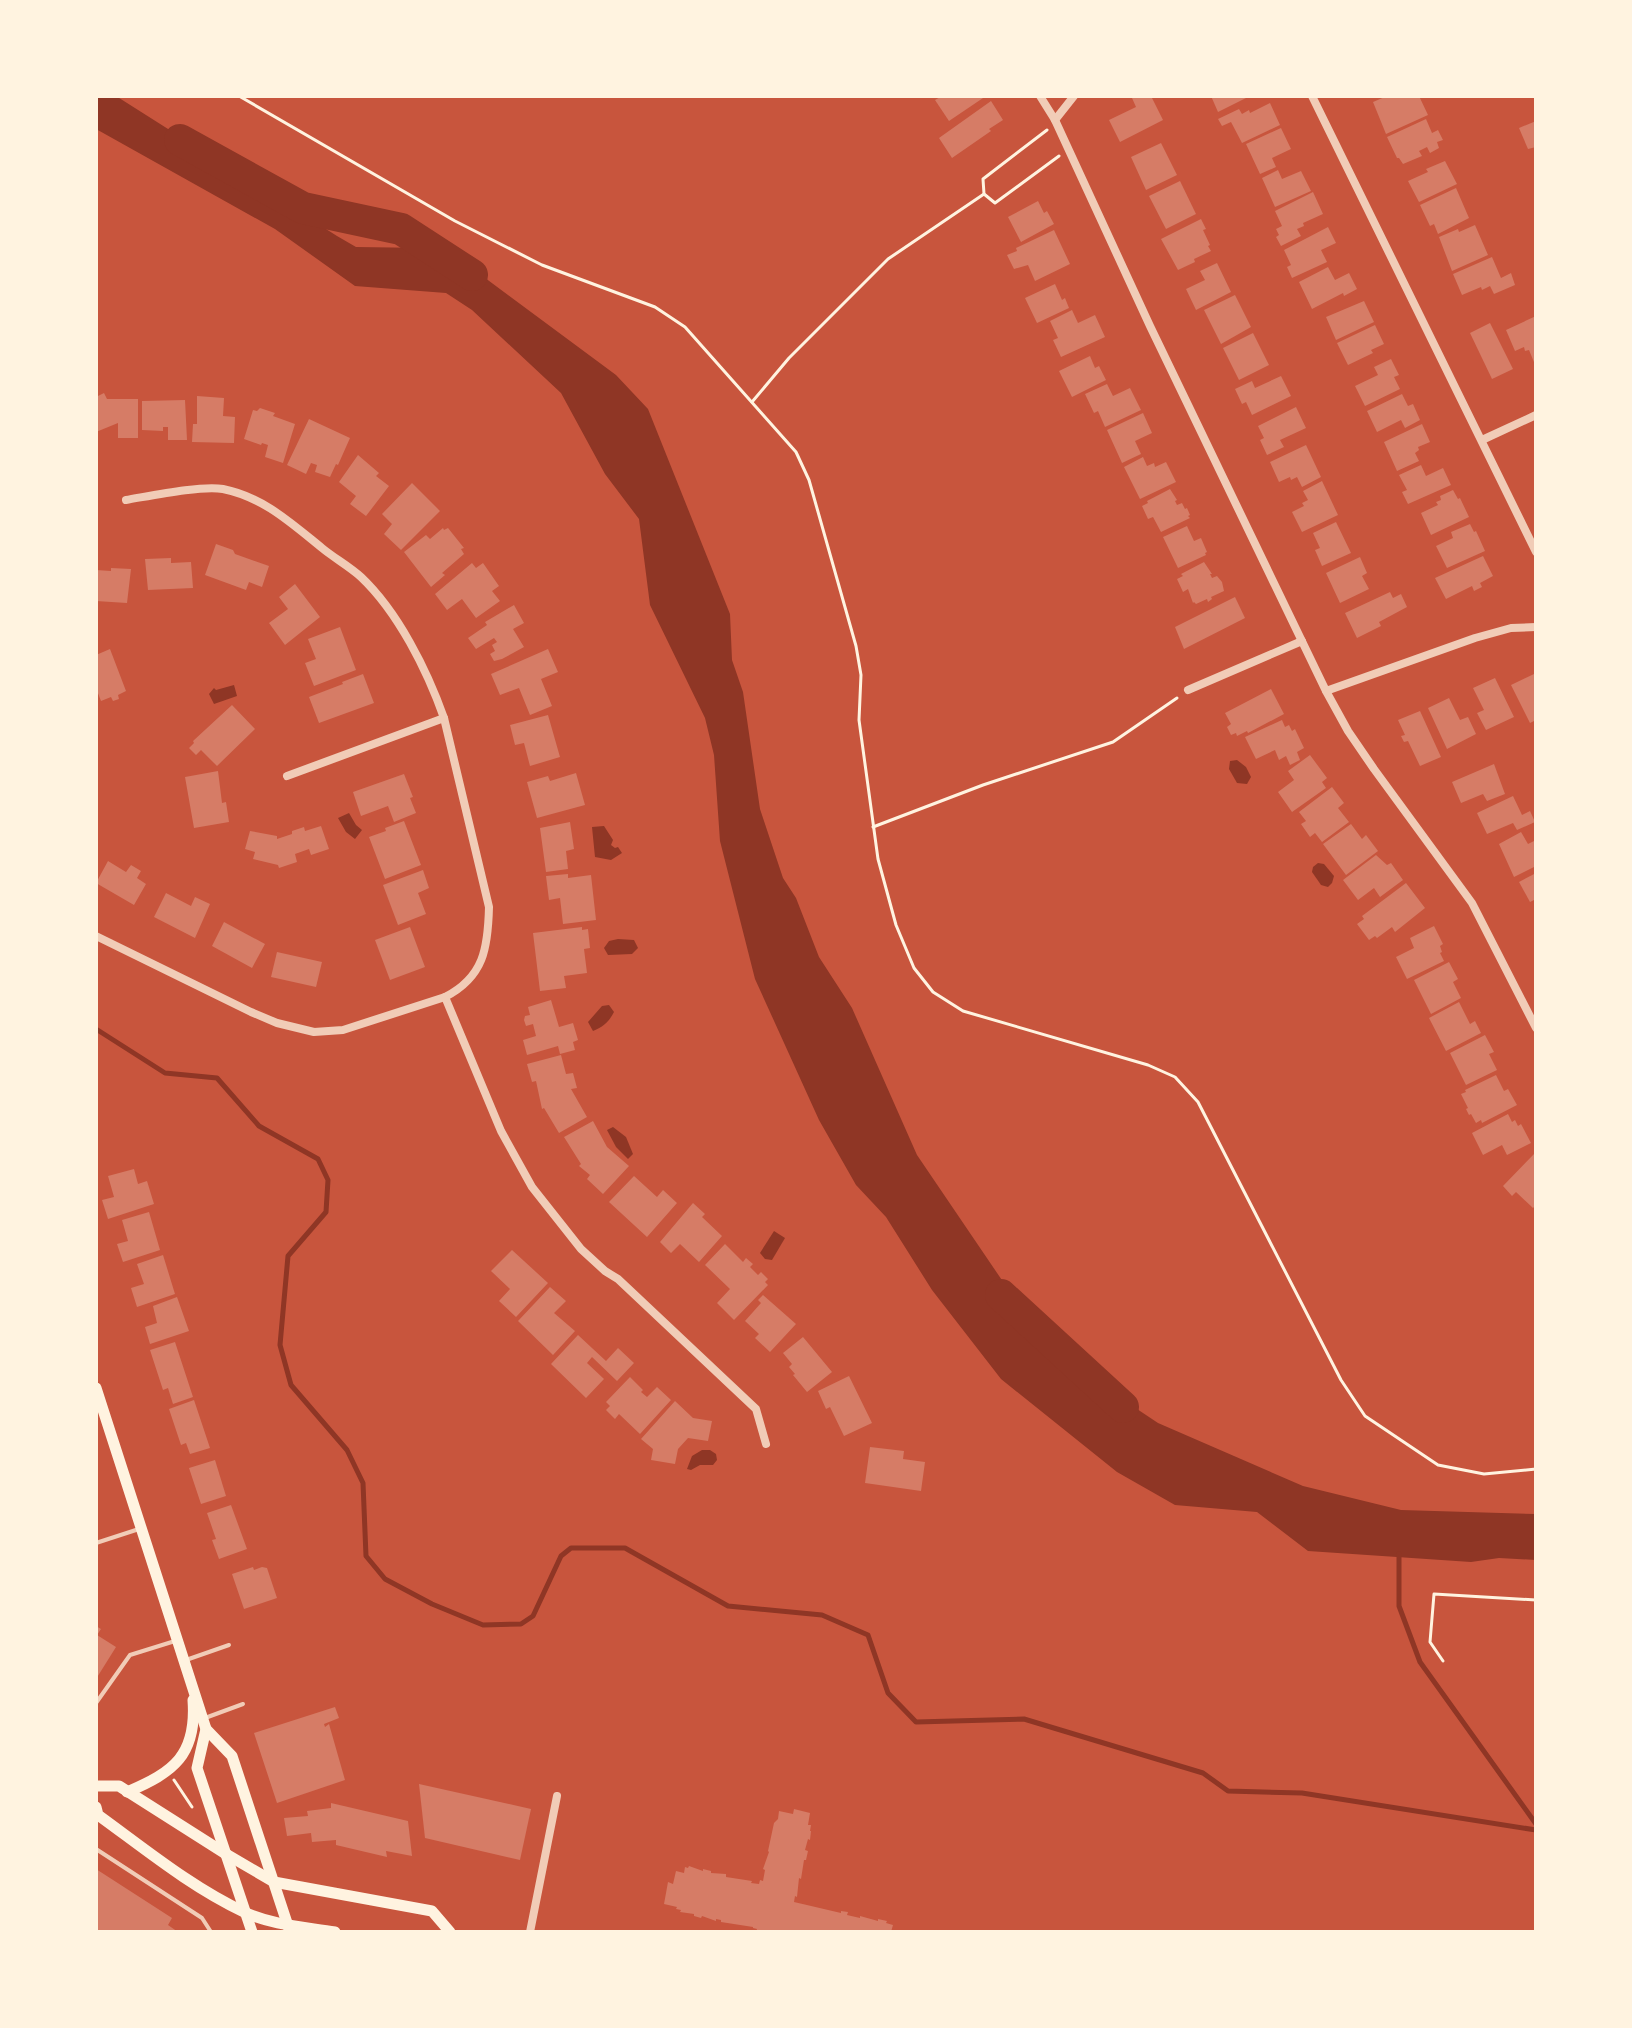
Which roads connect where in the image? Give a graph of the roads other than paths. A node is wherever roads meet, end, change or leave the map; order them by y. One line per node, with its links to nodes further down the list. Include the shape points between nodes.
1 (1040, 96): 4 (street)
2 (1074, 96): 4 (street)
3 (1312, 96): 6 (street)
4 (1056, 122): 10 (street)
5 (1536, 415): 6 (street)
6 (1482, 440): 8 (street)
7 (126, 500): 13 (street, via 220,488 249,496 278,513 362,578 380,600 414,648)
8 (1536, 552)
9 (1536, 627): 12 (street, via 1475,638)
10 (1302, 641): 11 (street); 12 (street)
11 (1188, 690)
12 (1326, 691): 17 (street, via 1374,769 1472,903)
13 (444, 718): 14 (street); 16 (street, via 489,907 485,952 477,971)
14 (287, 776)
15 (96, 936): 16 (street, via 251,1012 314,1032 354,1027)
16 (445, 997): 19 (street, via 501,1131 532,1187 581,1249 756,1409)
17 (1536, 1028)
18 (96, 1388): 20 (main road)
19 (766, 1444)
20 (141, 1528): 21 (lane); 22 (main road)
21 (96, 1543)
22 (177, 1640): 24 (main road); 26 (lane, via 130,1655)
23 (229, 1645): 24 (lane)
24 (184, 1661): 25 (main road)
25 (191, 1683): 28 (main road); 30 (main road, via 190,1742 169,1770)
26 (96, 1703)
27 (243, 1704): 28 (lane)
28 (205, 1724): 34 (main road, via 197,1768); 35 (main road, via 232,1756)
29 (96, 1786): 30 (main road, via 119,1786)
30 (127, 1792): 34 (main road)
31 (557, 1796): 42 (street)
32 (96, 1807): 36 (main road, via 98,1815 188,1880)
33 (96, 1849): 38 (lane, via 202,1918)
34 (226, 1854): 35 (main road); 36 (main road)
35 (274, 1882): 37 (main road); 41 (main road, via 432,1911)
36 (246, 1913): 37 (main road); 39 (main road)
37 (289, 1928): 40 (main road)
38 (211, 1932)
39 (252, 1932)
40 (335, 1932)
41 (450, 1932)
42 (530, 1932)

